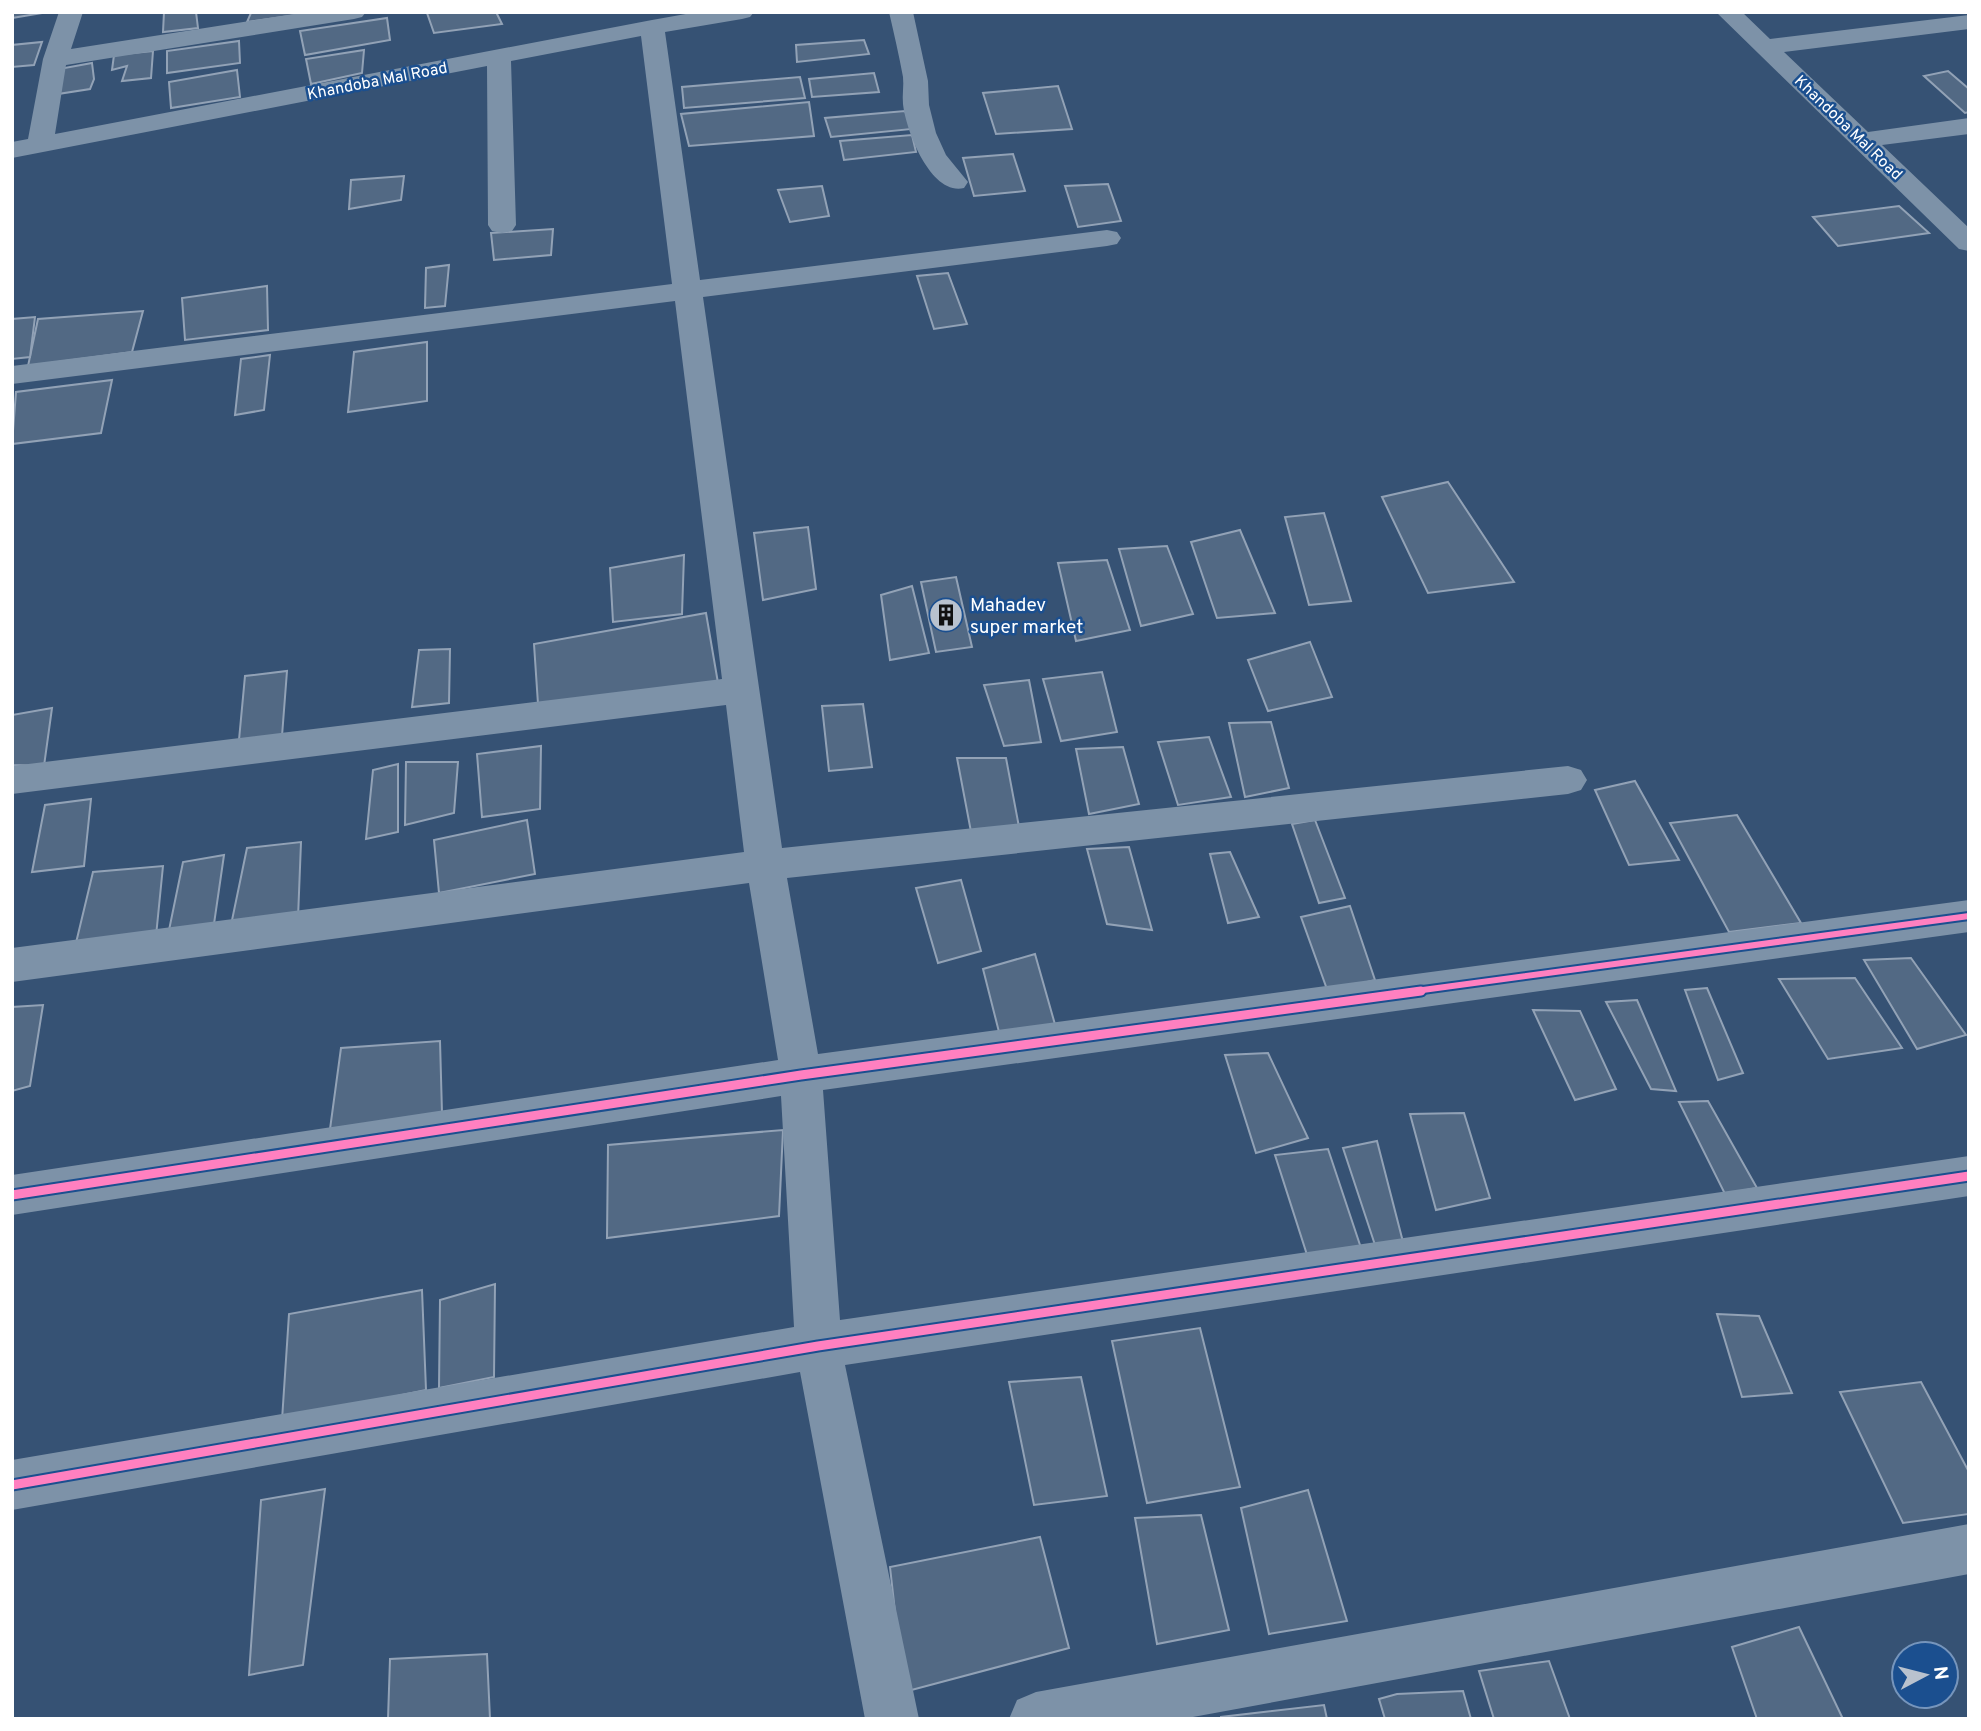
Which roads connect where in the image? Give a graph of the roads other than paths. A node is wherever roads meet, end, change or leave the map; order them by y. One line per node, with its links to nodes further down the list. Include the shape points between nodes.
1 (71, 12): 10 (street)
2 (354, 12): 10 (street)
3 (742, 12): 7 (street, Khandoba Mal Road)
4 (901, 12): 15 (street, via 923,133 934,157)
5 (1728, 12): 8 (street, Khandoba Mal Road)
6 (1969, 22): 8 (street)
7 (652, 27): 9 (street, Khandoba Mal Road); 19 (street)
8 (1765, 47): 12 (street, Khandoba Mal Road)
9 (499, 56): 13 (street, Khandoba Mal Road); 16 (street)
10 (55, 59): 13 (street)
11 (1969, 126): 12 (street)
12 (1864, 140): 17 (street, Khandoba Mal Road)
13 (40, 145): 14 (street, Khandoba Mal Road)
14 (12, 150)
15 (956, 182)
16 (502, 225)
17 (1964, 232)
18 (1107, 238): 19 (street)
19 (688, 289): 20 (street); 21 (street)
20 (12, 375)
21 (742, 690): 22 (street); 24 (street)
22 (12, 780)
23 (1567, 780): 24 (street)
24 (765, 865): 26 (street); 27 (street)
25 (1969, 916): 27 (street)
26 (12, 965)
27 (801, 1074): 29 (street); 30 (street)
28 (1969, 1177): 30 (street)
29 (12, 1195)
30 (818, 1346): 31 (street); 33 (street)
31 (12, 1485)
32 (1969, 1549): 34 (street)
33 (892, 1719)
34 (1036, 1719)

